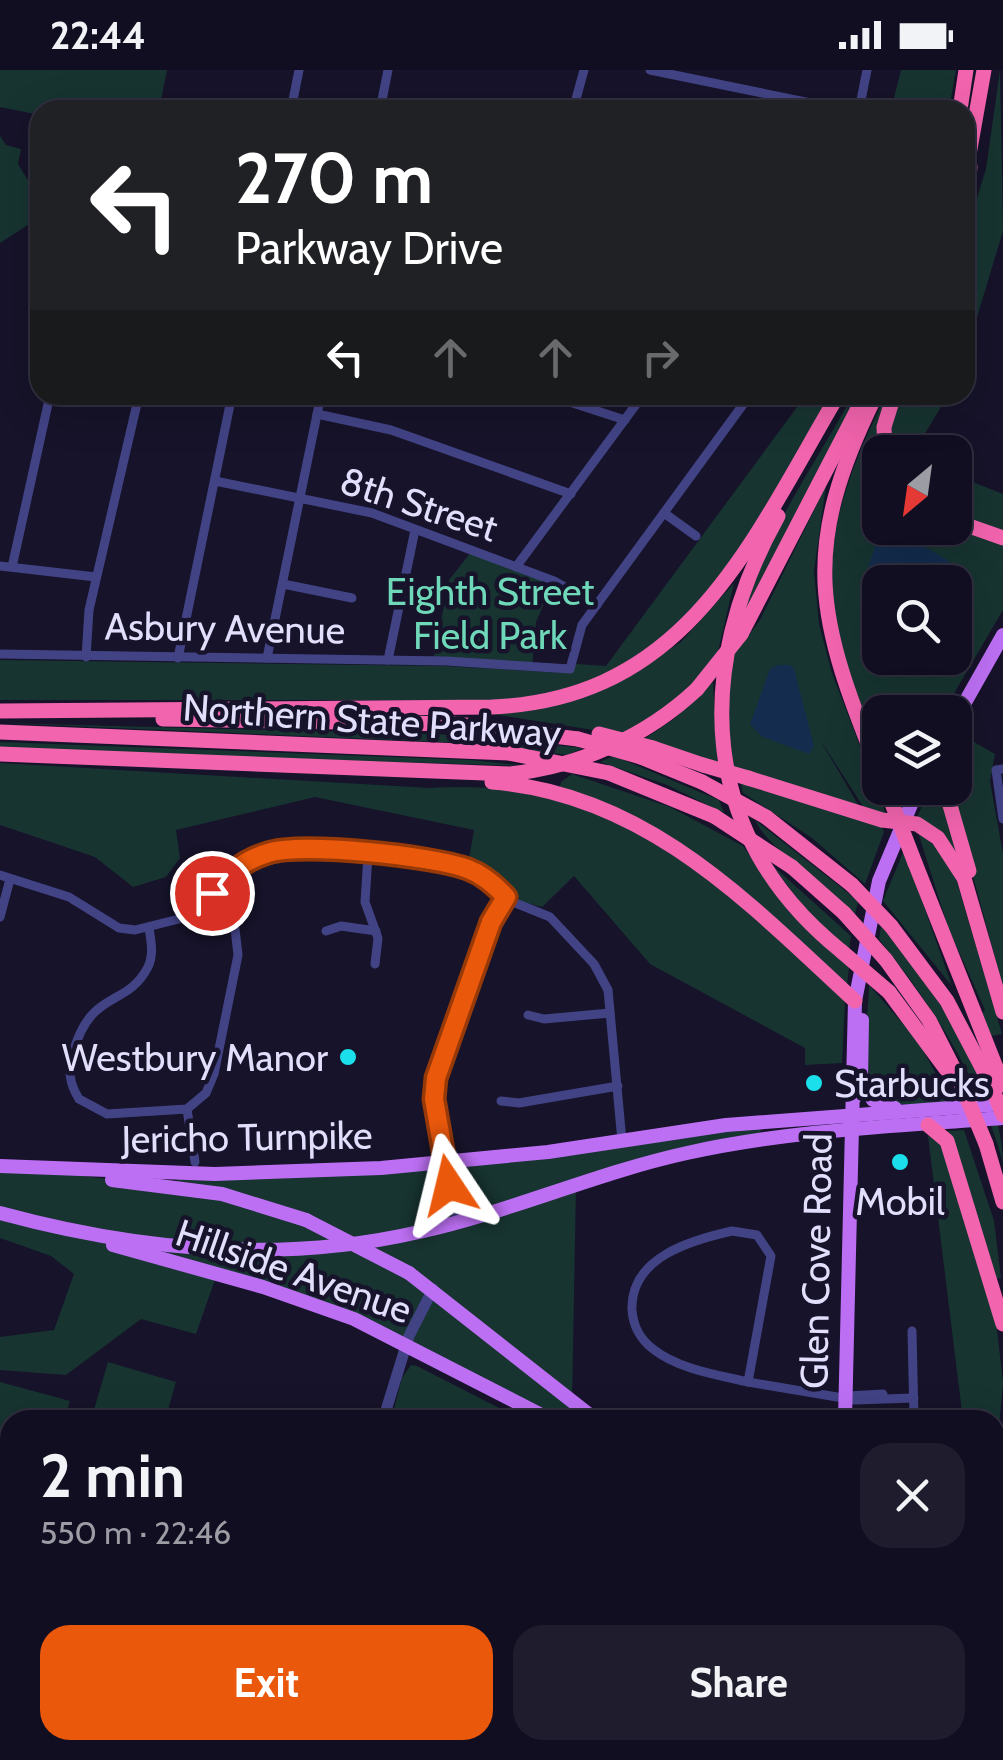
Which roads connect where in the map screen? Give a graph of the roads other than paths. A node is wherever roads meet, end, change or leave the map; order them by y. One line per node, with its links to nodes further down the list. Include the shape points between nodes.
1 (299, 70): 8 (street)
2 (388, 70): 9 (street)
3 (584, 70): 10 (street)
4 (650, 70): 11 (street)
5 (867, 70): 12 (street)
6 (966, 70): 13 (highway)
7 (984, 70): 14 (highway)
8 (293, 100)
9 (382, 100)
10 (576, 100)
11 (796, 100)
12 (861, 100)
13 (962, 100)
14 (975, 127)
15 (48, 405): 39 (street)
16 (137, 405): 41 (street)
17 (230, 405): 30 (street)
18 (319, 405): 27 (street)
19 (578, 405): 28 (street)
20 (635, 405): 28 (street)
21 (743, 405): 33 (street)
22 (832, 405): 52 (highway, via 710,603 652,656 587,690 492,707)
23 (841, 405): 80 (highway, bridge, via 746,577 720,687 725,758 750,835 793,905 889,992)
24 (860, 405): 58 (highway, bridge, via 741,634 697,689 633,737 542,768 496,774)
25 (872, 405): 54 (highway, via 835,490 823,574 835,658)
26 (890, 405): 29 (highway)
27 (318, 414): 31 (street, via 391,430); 32 (street)
28 (624, 420): 31 (street)
29 (885, 435)
30 (215, 481): 32 (street, 8th Street); 48 (street)
31 (571, 494): 40 (street)
32 (300, 498): 35 (street, 8th Street); 42 (street)
33 (664, 513): 36 (street); 44 (street)
34 (972, 527): 37 (highway)
35 (415, 530): 40 (street, 8th Street); 50 (street)
36 (696, 536)
37 (1003, 538)
38 (0, 566): 39 (street)
39 (12, 567): 41 (street)
40 (516, 567): 44 (street, 8th Street)
41 (96, 578): 47 (street)
42 (283, 584): 43 (street); 49 (street)
43 (352, 598)
44 (597, 605): 50 (street, Asbury Avenue, via 578,633 570,669)
45 (1003, 635): 51 (main road)
46 (0, 654): 47 (street, Asbury Avenue)
47 (86, 657): 48 (street, Asbury Avenue)
48 (178, 658): 49 (street, Asbury Avenue)
49 (267, 658): 50 (street, Asbury Avenue)
50 (388, 660)
51 (969, 695)
52 (0, 713): 53 (highway, Northern State Parkway)
53 (514, 728): 56 (highway, Northern State Parkway, bridge); 56 (highway, bridge, via 566,727)
54 (862, 728)
55 (0, 732): 80 (highway, Northern State Parkway, bridge, via 509,753 609,773 714,816 792,868 844,914 929,1020)
56 (647, 753): 64 (highway, bridge); 81 (highway, Northern State Parkway, bridge, via 766,818 852,885 947,1001)
57 (0, 754): 58 (highway)
58 (344, 769): 76 (highway, via 533,787 630,819 710,870)
59 (1000, 770): 63 (street)
60 (893, 805): 81 (highway, bridge)
61 (910, 805): 64 (main road, Glen Cove Road)
62 (950, 805): 70 (highway)
63 (1003, 819)
64 (902, 822): 70 (highway, via 922,826 950,850); 74 (main road, Glen Cove Road, via 878,880)
65 (368, 855): 67 (street, via 276,850 246,862); 68 (street, via 468,869); 72 (street, via 366,902)
66 (5, 877): 69 (street); 71 (street, via 69,898 119,928)
67 (212, 893): 71 (street, via 191,916); 86 (street, via 236,929 238,955 214,1074)
68 (506, 897): 78 (street, via 550,917 581,950 600,973); 94 (street, via 436,1078)
69 (0, 917)
70 (979, 924): 77 (highway)
71 (149, 928): 86 (street, via 147,968 86,1017 70,1078 79,1098 96,1111)
72 (376, 930): 73 (street); 75 (street)
73 (326, 931)
74 (862, 961): 76 (main road, Glen Cove Road); 82 (main road, Glen Cove Road)
75 (376, 964)
76 (854, 1001): 87 (main road, Glen Cove Road)
77 (1003, 1012)
78 (610, 1013): 79 (street); 83 (street)
79 (528, 1015)
80 (956, 1080): 96 (highway, bridge)
81 (997, 1081): 89 (highway, Northern State Parkway, bridge)
82 (861, 1082): 87 (main road, Glen Cove Road); 88 (main road, via 875,1102)
83 (618, 1086): 84 (street); 92 (street)
84 (501, 1102)
85 (1003, 1104): 88 (main road, Jericho Turnpike)
86 (186, 1109): 93 (street)
87 (852, 1109): 88 (main road, Jericho Turnpike); 91 (main road, Glen Cove Road); 92 (main road, Jericho Turnpike)
88 (910, 1111)
89 (1003, 1116): 90 (main road)
90 (928, 1124): 91 (main road); 101 (highway, via 948,1145)
91 (852, 1132): 98 (main road, via 683,1154); 105 (main road, Glen Cove Road)
92 (622, 1141): 94 (main road, Jericho Turnpike)
93 (195, 1162)
94 (445, 1163): 95 (main road, Jericho Turnpike, via 250,1174); 98 (street)
95 (6, 1167): 100 (main road, Hillside Avenue, bridge, via 208,1192 306,1220)
96 (1003, 1202)
97 (0, 1213): 99 (main road)
98 (457, 1222): 99 (main road, via 368,1241 268,1250 176,1246)
99 (61, 1229): 103 (main road, Hillside Avenue, via 263,1286)
100 (433, 1289): 103 (street); 109 (main road, Hillside Avenue)
101 (1003, 1324)
102 (912, 1331): 106 (street)
103 (406, 1342): 107 (street); 108 (main road, Hillside Avenue)
104 (748, 1382): 104 (street, via 670,1359 638,1331 632,1308 641,1277 690,1242 748,1232 771,1256); 105 (street)
105 (846, 1396): 106 (street); 110 (main road, Glen Cove Road)
106 (914, 1398): 111 (street)
107 (386, 1410)
108 (533, 1410)
109 (584, 1410)
110 (846, 1410)
111 (914, 1410)

